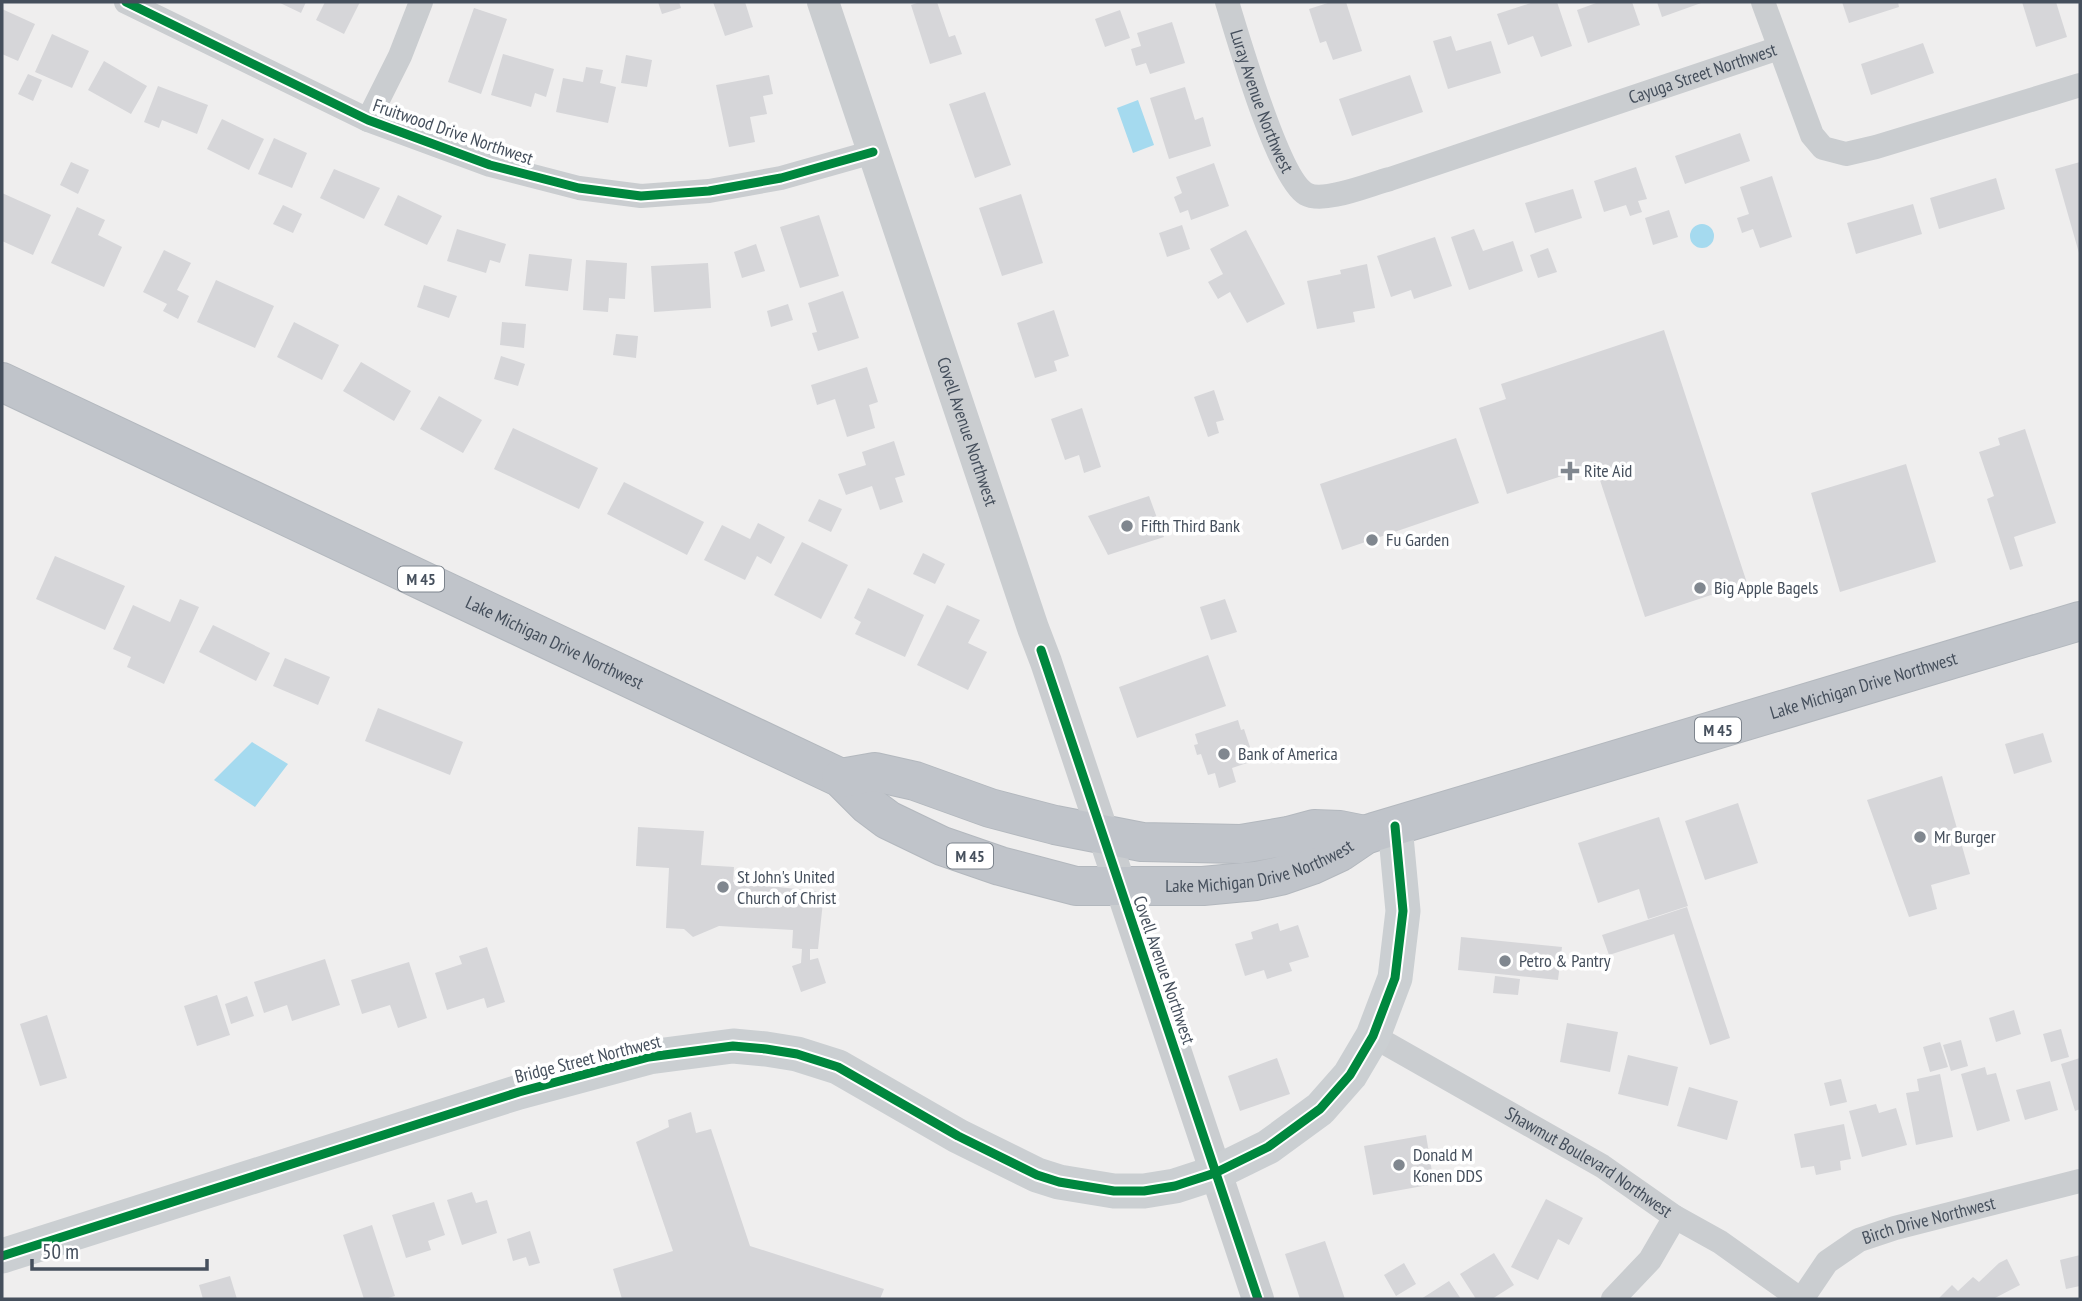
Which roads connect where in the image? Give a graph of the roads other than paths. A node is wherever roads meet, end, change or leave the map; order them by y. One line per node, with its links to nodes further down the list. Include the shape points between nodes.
1 (126, 2): 8 (street, Fruitwood Drive Northwest)
2 (421, 2): 8 (street)
3 (823, 2): 9 (street, Covell Avenue Northwest)
4 (1227, 2): 10 (street, Luray Avenue Northwest, via 1289,176)
5 (1763, 2): 6 (street)
6 (1779, 48): 7 (street, Cayuga Street Northwest, via 1812,135 1822,148 1846,154); 10 (street, Cayuga Street Northwest, via 1390,179 1326,197)
7 (2080, 85)
8 (368, 120): 9 (street, Fruitwood Drive Northwest, via 491,165 579,188 641,196 709,191 781,178)
9 (873, 152): 15 (street, Covell Avenue Northwest)
10 (1307, 194)
11 (2, 382): 13 (highway, Lake Michigan Drive Northwest / M 45)
12 (2080, 621): 14 (highway, Lake Michigan Drive Northwest / M 45)
13 (841, 778): 15 (highway, Lake Michigan Drive Northwest / M 45, via 875,772 989,808); 16 (highway, Lake Michigan Drive Northwest / M 45, via 888,820 942,846 1076,886)
14 (1380, 831): 15 (highway, Lake Michigan Drive Northwest / M 45, via 1314,829 1217,845 1142,842); 16 (highway, Lake Michigan Drive Northwest / M 45, via 1280,876 1226,884); 17 (main road, Bridge Street Northwest, via 1403,911 1395,978)
15 (1103, 834): 16 (street, Covell Avenue Northwest)
16 (1119, 886): 18 (street, Covell Avenue Northwest)
17 (1373, 1036): 18 (main road, Bridge Street Northwest, via 1350,1075 1320,1109 1268,1147); 20 (street, Shawmut Boulevard Northwest, via 1602,1166)
18 (1215, 1173): 21 (main road, Bridge Street Northwest, via 1144,1191 1059,1182 958,1136 838,1067 797,1054 733,1046 649,1057 519,1092); 22 (street, Covell Avenue Northwest)
19 (2080, 1181): 24 (street, Birch Drive Northwest, via 1859,1240 1827,1262)
20 (1675, 1217): 23 (street, via 1650,1260); 24 (street, Shawmut Boulevard Northwest, via 1720,1242)
21 (2, 1256)
22 (1258, 1299)
23 (1613, 1299)
24 (1801, 1299)

